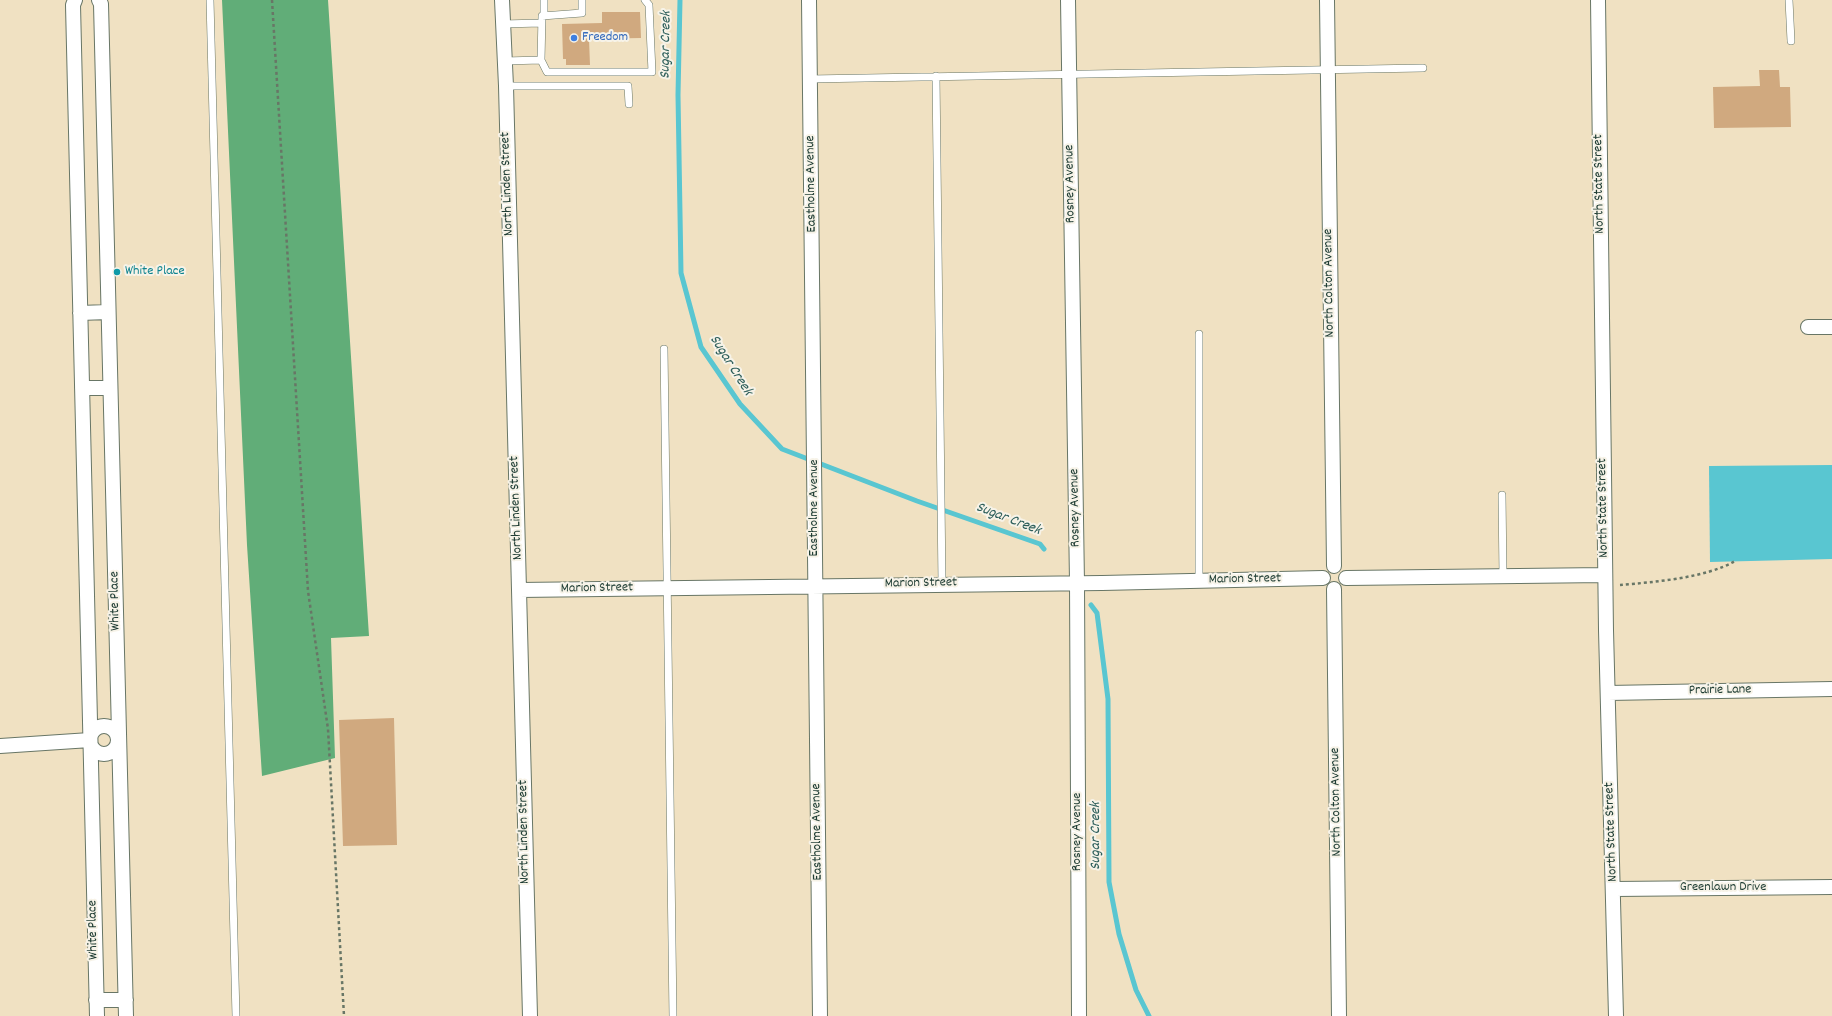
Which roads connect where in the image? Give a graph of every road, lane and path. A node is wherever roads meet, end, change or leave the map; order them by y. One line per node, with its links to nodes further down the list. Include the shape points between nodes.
1 (75, 0): 28 (street, White Place, via 73,5)
2 (99, 0): 27 (street, White Place)
3 (210, 0): 60 (lane)
4 (272, 0): 61 (path, via 308,591 328,730)
5 (502, 0): 16 (street, North Linden Street)
6 (544, 0): 14 (lane)
7 (582, 0): 14 (lane, via 582,13)
8 (645, 0): 18 (lane, via 649,6 652,72 547,72)
9 (809, 0): 24 (street, Eastholme Avenue)
10 (1068, 0): 22 (street, Rosney Avenue)
11 (1327, 0): 21 (street, North Colton Avenue)
12 (1598, 0): 41 (street, North State Street)
13 (1789, 0): 17 (lane)
14 (544, 15): 15 (lane)
15 (541, 23): 16 (lane); 18 (lane)
16 (503, 24): 19 (street, North Linden Street)
17 (1791, 40)
18 (541, 60): 19 (lane)
19 (505, 61): 25 (street, North Linden Street)
20 (1423, 68): 21 (lane)
21 (1328, 69): 22 (lane); 37 (street, North Colton Avenue)
22 (1069, 74): 23 (lane); 43 (street, Rosney Avenue)
23 (936, 76): 24 (lane); 44 (lane)
24 (810, 79): 45 (street, Eastholme Avenue)
25 (506, 86): 26 (lane, via 628,86); 48 (street, North Linden Street)
26 (629, 104)
27 (108, 312): 28 (street); 34 (street, White Place)
28 (80, 313): 33 (street, White Place)
29 (1808, 327): 30 (street)
30 (1832, 327)
31 (1199, 334): 42 (lane)
32 (664, 349): 46 (lane)
33 (82, 388): 34 (street); 51 (street, White Place)
34 (110, 388): 52 (street, White Place)
35 (1502, 495): 38 (lane)
36 (1735, 562): 41 (path, via 1702,574)
37 (1334, 566): 39 (street, via 1327,568); 40 (street, via 1344,570)
38 (1503, 576): 40 (street); 41 (street)
39 (1323, 578): 42 (street, Marion Street); 47 (street, via 1328,587)
40 (1346, 578): 47 (street, via 1341,587)
41 (1605, 580): 50 (street, North State Street)
42 (1199, 581): 43 (street, Marion Street)
43 (1077, 582): 44 (street, Marion Street); 65 (street, Rosney Avenue)
44 (942, 584): 45 (street, Marion Street)
45 (815, 585): 46 (street, Marion Street); 64 (street, Eastholme Avenue)
46 (668, 588): 48 (street, Marion Street); 63 (lane)
47 (1334, 589): 66 (street, North Colton Avenue)
48 (519, 590): 62 (street, North Linden Street)
49 (1832, 689): 50 (street, Prairie Lane)
50 (1608, 692): 55 (street, North State Street)
51 (90, 740): 52 (street, via 93,748 101,754 110,753); 52 (street, via 97,728 106,726 113,730); 53 (street); 56 (street, White Place)
52 (119, 741): 57 (street, White Place)
53 (0, 746)
54 (1832, 887): 55 (street, Greenlawn Drive)
55 (1614, 889): 67 (street, North State Street)
56 (96, 1000): 57 (street); 58 (street, White Place)
57 (126, 1000): 59 (street, White Place)
58 (96, 1016)
59 (126, 1016)
60 (236, 1016)
61 (344, 1016)
62 (530, 1016)
63 (673, 1016)
64 (820, 1016)
65 (1079, 1016)
66 (1339, 1016)
67 (1616, 1016)

